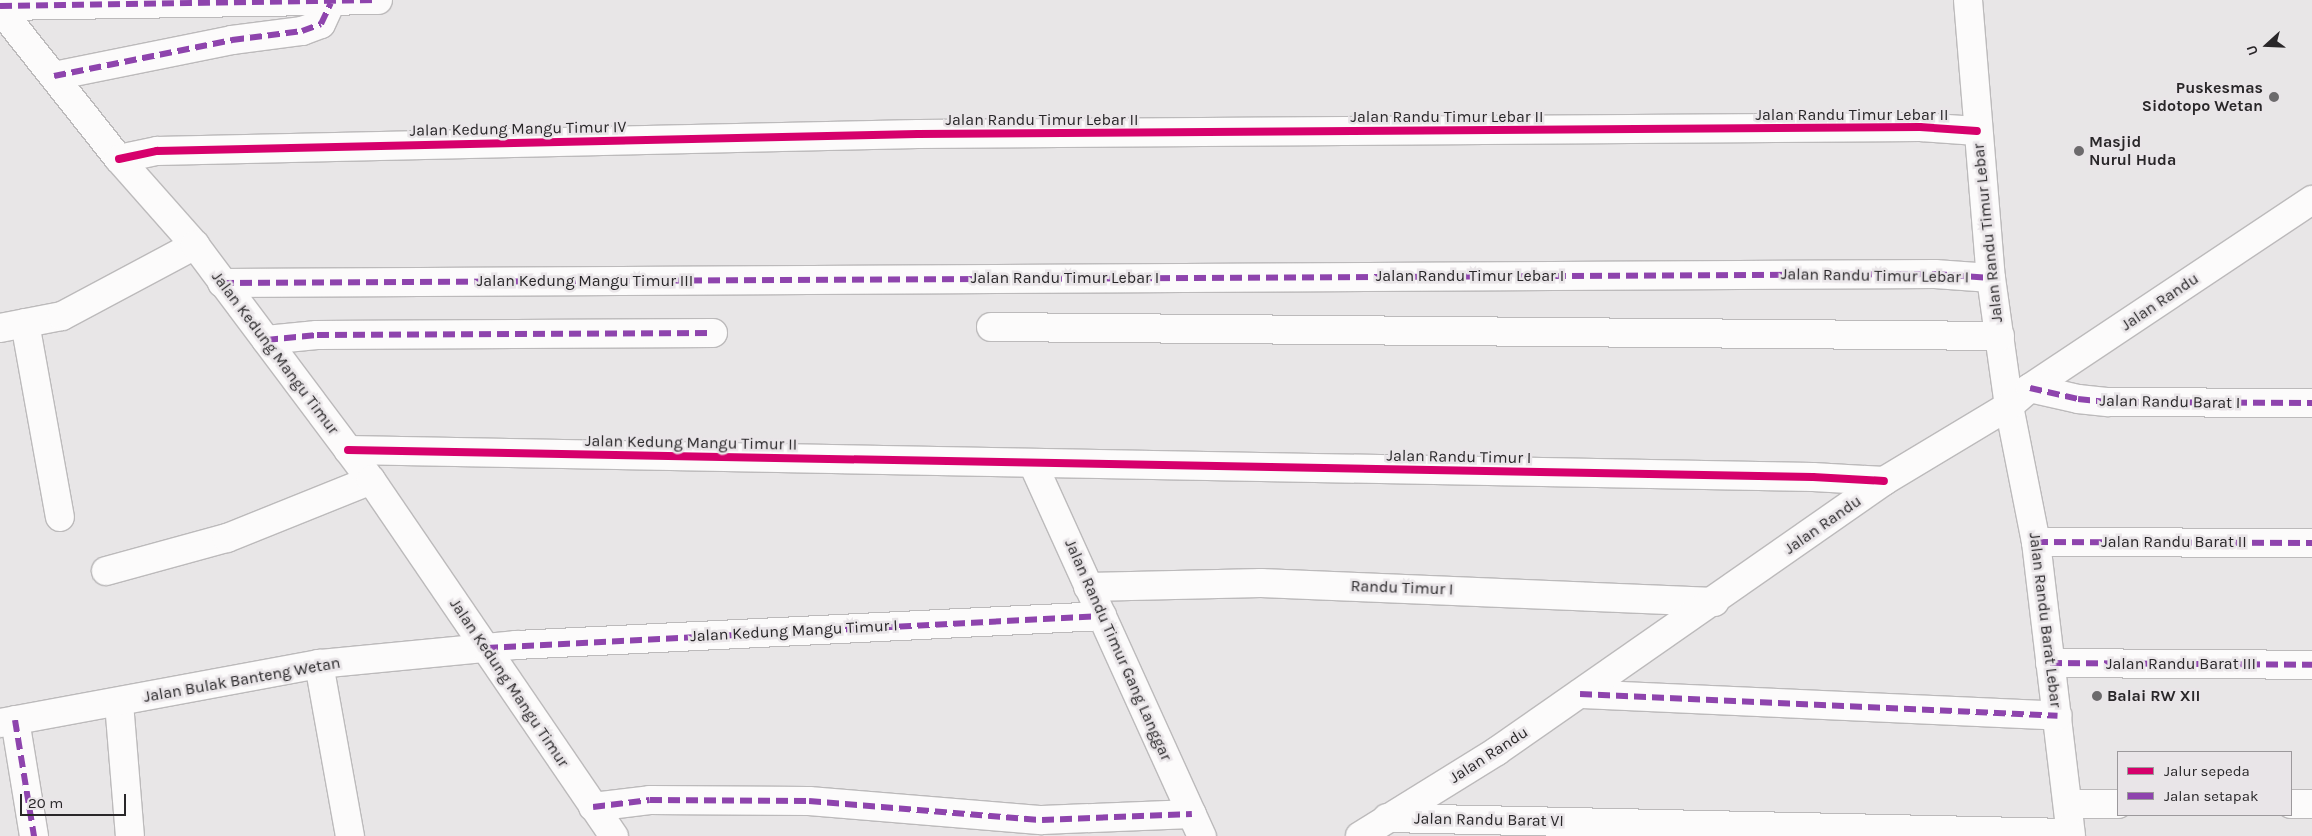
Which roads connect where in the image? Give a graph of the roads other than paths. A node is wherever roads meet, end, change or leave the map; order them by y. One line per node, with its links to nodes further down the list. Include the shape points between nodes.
1 (378, 0): 3 (street)
2 (1968, 0): 6 (street, Jalan Randu Timur Lebar)
3 (331, 3): 4 (street); 5 (street, via 321,24 302,31 232,40)
4 (0, 7): 5 (street, Jalan Kedung Mangu Timur)
5 (54, 76): 8 (street, Jalan Kedung Mangu Timur)
6 (1977, 131): 7 (street, Jalan Randu Timur Lebar II, via 1910,127); 12 (street, Jalan Randu Timur Lebar)
7 (918, 134): 8 (street, Jalan Kedung Mangu Timur IV, via 157,151)
8 (119, 159): 10 (street, Jalan Kedung Mangu Timur)
9 (2312, 200): 19 (street, Jalan Randu)
10 (195, 246): 13 (street, Jalan Kedung Mangu Timur); 14 (street, via 62,316)
11 (948, 278): 12 (street, Jalan Randu Timur Lebar I, via 1935,274); 13 (street, Jalan Kedung Mangu Timur III)
12 (1991, 278): 17 (street, Jalan Randu Timur Lebar)
13 (222, 283): 18 (street, Jalan Kedung Mangu Timur)
14 (12, 325): 26 (street)
15 (991, 327): 17 (street)
16 (713, 333): 18 (street, via 317,336)
17 (2000, 336): 21 (street, Jalan Randu Timur Lebar)
18 (266, 340): 22 (street, Jalan Kedung Mangu Timur)
19 (2030, 388): 20 (street, Jalan Randu Barat I, via 2109,402); 21 (street, Jalan Randu)
20 (2312, 403)
21 (2009, 406): 25 (street, Jalan Randu); 27 (street, Jalan Randu Barat Lebar)
22 (348, 450): 23 (street, Jalan Kedung Mangu Timur II); 24 (street, Jalan Kedung Mangu Timur)
23 (1033, 464): 25 (street, Jalan Randu Timur I, via 1813,477); 30 (street, Jalan Randu Timur Gang Langgar)
24 (371, 480): 29 (street, via 227,538); 33 (street, Jalan Kedung Mangu Timur)
25 (1884, 481): 31 (street, Jalan Randu)
26 (60, 517)
27 (2036, 542): 28 (street, Jalan Randu Barat II); 35 (street, Jalan Randu Barat Lebar)
28 (2312, 543)
29 (106, 571)
30 (1088, 586): 31 (street, Randu Timur I, via 1261,583); 32 (street, Jalan Randu Timur Gang Langgar)
31 (1714, 602): 37 (street, Jalan Randu)
32 (1102, 616): 33 (street, Jalan Kedung Mangu Timur I); 47 (street, Jalan Randu Timur Gang Langgar)
33 (486, 648): 34 (street, Jalan Bulak Banteng Wetan); 45 (street, Jalan Kedung Mangu Timur)
34 (320, 664): 38 (street, Jalan Bulak Banteng Wetan); 51 (street)
35 (2050, 664): 36 (street, Jalan Randu Barat III); 39 (street, Jalan Randu Barat Lebar)
36 (2312, 665)
37 (1580, 694): 39 (street); 46 (street, Jalan Randu, via 1497,751)
38 (119, 702): 40 (street, Jalan Bulak Banteng Wetan); 50 (street)
39 (2057, 716): 41 (street, Jalan Randu Barat Lebar)
40 (7, 722): 49 (street)
41 (2068, 804): 42 (street); 48 (street, Jalan Randu Barat Lebar)
42 (2117, 804)
43 (2292, 804): 44 (street)
44 (2312, 804)
45 (592, 807): 47 (street, via 650,800 799,801 1042,820); 52 (street, Jalan Kedung Mangu Timur)
46 (1387, 818): 48 (street, Jalan Randu Barat VI); 53 (street, Jalan Randu)
47 (1197, 825)
48 (2070, 835)
49 (34, 836)
50 (130, 836)
51 (350, 836)
52 (614, 836)
53 (1360, 836)

